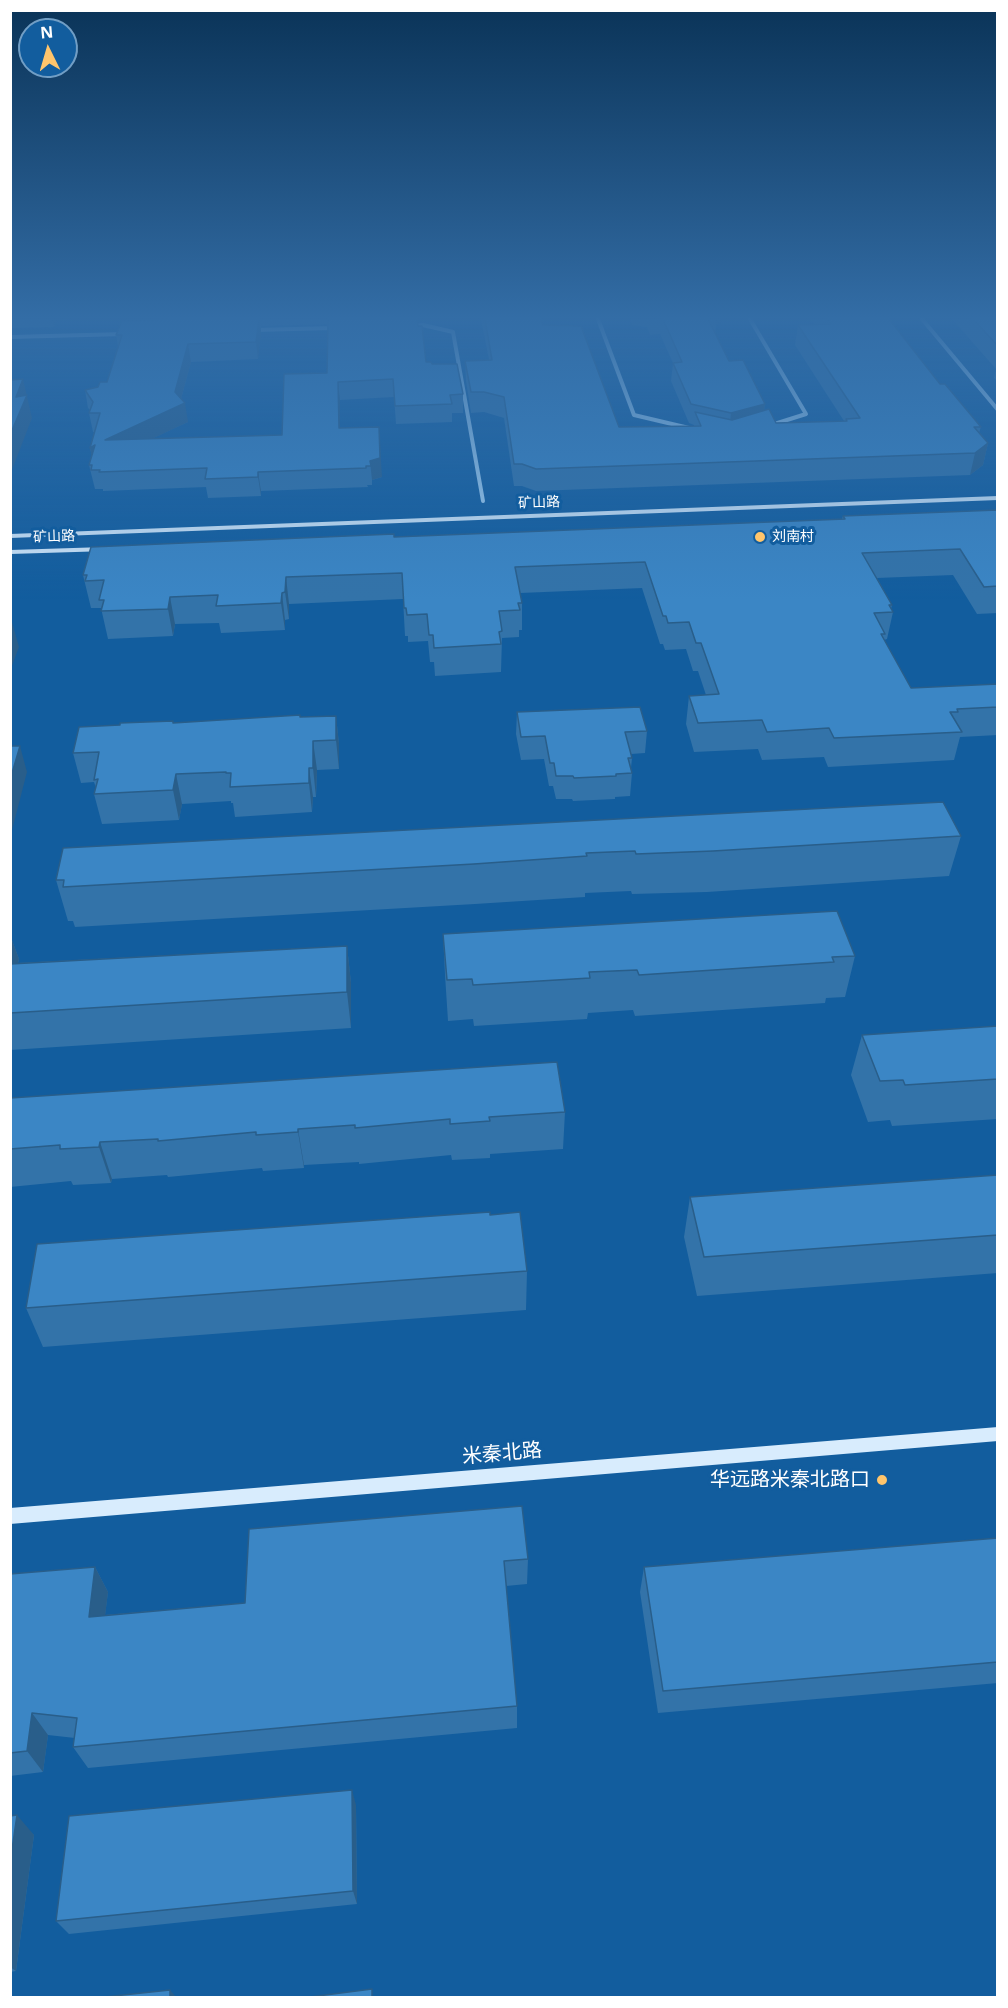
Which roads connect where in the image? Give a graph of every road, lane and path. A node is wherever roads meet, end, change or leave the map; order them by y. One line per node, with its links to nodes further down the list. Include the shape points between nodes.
1 (467, 413): 7 (street)
2 (633, 413): 5 (street)
3 (805, 413): 4 (street)
4 (762, 427)
5 (697, 430)
6 (998, 498): 8 (main road, 矿山路)
7 (483, 501)
8 (10, 536)
9 (118, 548): 10 (main road, 矿山路)
10 (10, 552)
11 (998, 1434): 12 (main road, 米秦北路)
12 (10, 1516)

